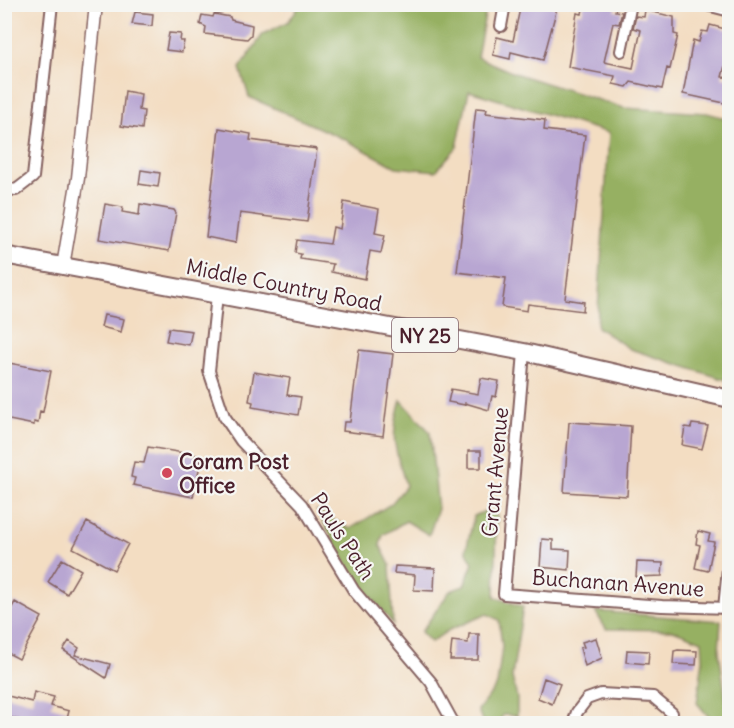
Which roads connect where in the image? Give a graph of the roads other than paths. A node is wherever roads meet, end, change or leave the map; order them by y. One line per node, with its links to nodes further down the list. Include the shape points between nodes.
1 (52, 4): 9 (street, via 33,177 16,190)
2 (96, 4): 11 (street, via 78,178)
3 (505, 4): 7 (street)
4 (631, 4): 8 (street)
5 (703, 4): 6 (street)
6 (729, 11)
7 (501, 26)
8 (621, 51)
9 (4, 188)
10 (4, 255): 11 (main road, Middle Country Road / NY 25)
11 (63, 266): 12 (main road, Middle Country Road / NY 25)
12 (217, 295): 13 (main road, Middle Country Road / NY 25); 19 (street, Pauls Path, via 209,371 224,416 302,505 354,591 431,682)
13 (524, 352): 14 (main road, Middle Country Road / NY 25); 16 (street, Grant Avenue)
14 (729, 399)
15 (729, 549): 17 (street)
16 (504, 594): 17 (street, Buchanan Avenue)
17 (727, 608)
18 (672, 712): 20 (street, via 653,697 601,694 587,699)
19 (454, 723)
20 (573, 723)

